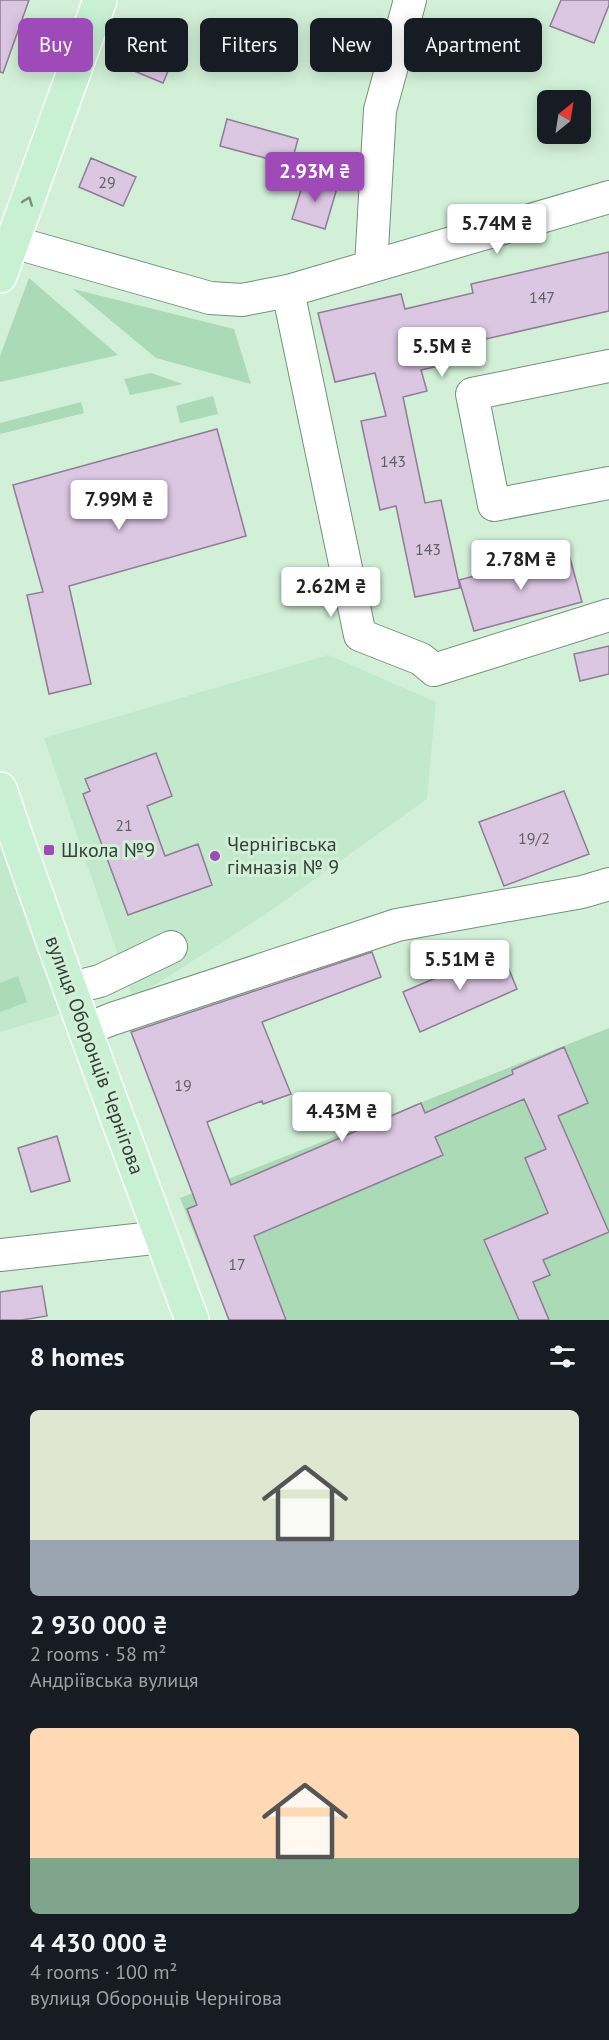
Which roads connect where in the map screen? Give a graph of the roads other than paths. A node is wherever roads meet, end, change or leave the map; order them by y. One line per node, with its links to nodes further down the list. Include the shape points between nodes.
1 (100, 0): 4 (main road, one-way to 1)
2 (410, 0): 5 (street, via 380,110)
3 (609, 197): 5 (street)
4 (7, 242): 6 (main road); 7 (street, via 210,298 242,300)
5 (371, 266): 7 (street)
6 (0, 276)
7 (288, 291): 10 (street, via 360,635 421,659 434,670)
8 (609, 366): 9 (street, via 472,394 494,505)
9 (609, 483)
10 (609, 615)
11 (0, 789): 14 (main road, вулиця Оборонців Чернігова)
12 (609, 884): 15 (street, via 397,925)
13 (171, 946): 14 (street, via 99,981)
14 (71, 988): 15 (main road, вулиця Оборонців Чернігова)
15 (87, 1029): 16 (main road, вулиця Оборонців Чернігова)
16 (162, 1237): 17 (street); 18 (main road, вулиця Оборонців Чернігова)
17 (0, 1255)
18 (192, 1320)

